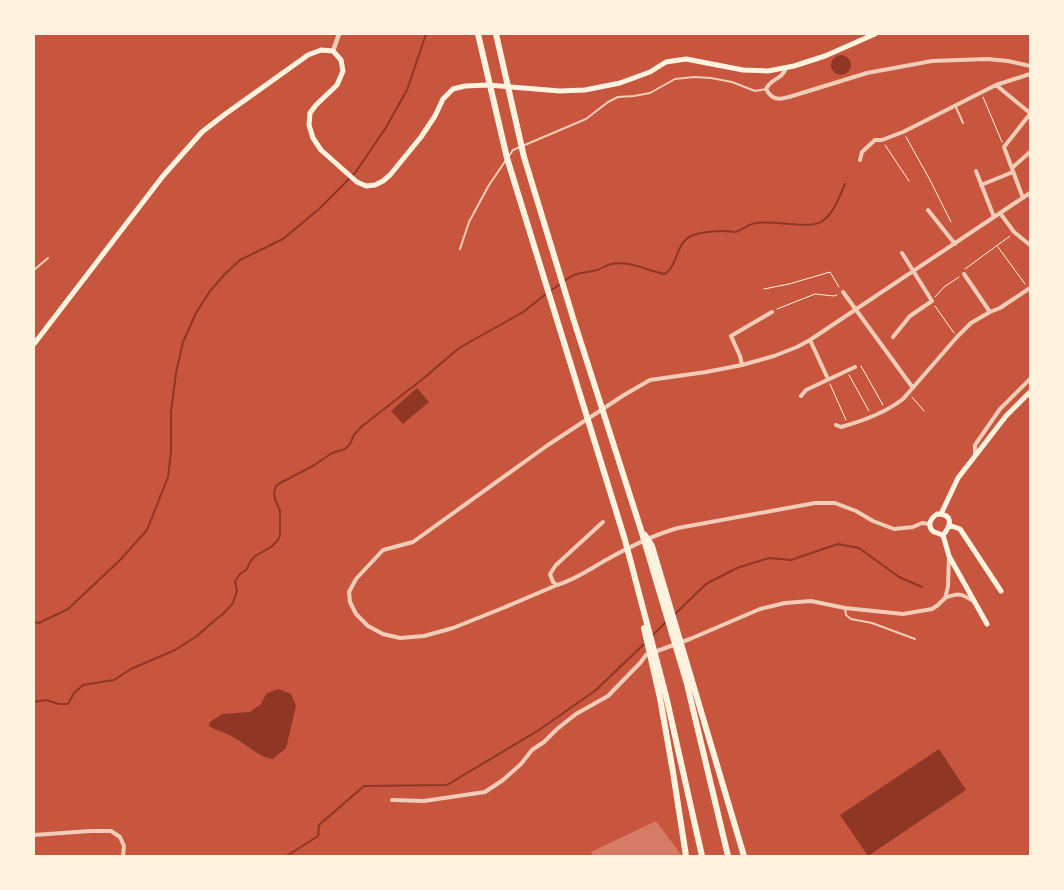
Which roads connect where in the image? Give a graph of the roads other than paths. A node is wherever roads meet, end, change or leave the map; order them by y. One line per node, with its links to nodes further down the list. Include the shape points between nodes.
1 (339, 34): 5 (street)
2 (478, 34): 63 (highway, via 506,158 625,540)
3 (496, 34): 62 (highway, via 524,157)
4 (875, 34): 7 (main road, via 825,56)
5 (332, 51): 7 (main road, via 341,60 343,71 338,85 310,113 308,125 322,150 357,182 366,186 375,185 390,175 421,137 443,99 453,89 488,85 585,90 620,83 666,62 686,59 743,70); 39 (main road, via 321,50 308,55 202,132 163,176)
6 (1030, 66): 10 (street, via 988,59 932,61 867,73 780,99 769,95)
7 (786, 68): 10 (street)
8 (1030, 74): 9 (street)
9 (996, 85): 11 (street); 12 (street)
10 (766, 89): 26 (lane, via 755,91 711,78 675,80 650,93 618,97 586,119 513,150 473,214)
11 (954, 106): 13 (lane); 15 (street, via 903,132 876,140 862,152)
12 (1030, 114): 16 (street, via 1004,147)
13 (963, 123)
14 (1030, 152): 16 (street)
15 (860, 160)
16 (1012, 170): 18 (street); 20 (street)
17 (976, 171): 18 (street)
18 (981, 185): 23 (street)
19 (1030, 192): 20 (street)
20 (1023, 198): 22 (street)
21 (928, 210): 24 (street)
22 (1000, 213): 23 (street); 25 (street, via 1014,232)
23 (994, 217): 24 (street)
24 (955, 244): 30 (street)
25 (1030, 245)
26 (460, 249)
27 (902, 254): 30 (street)
28 (48, 258): 29 (lane)
29 (34, 270)
30 (913, 272): 34 (street); 37 (street, via 932,300 910,316)
31 (964, 274): 36 (street)
32 (1030, 288): 36 (street)
33 (842, 292): 34 (street)
34 (855, 310): 38 (street); 44 (street)
35 (772, 312): 40 (street, via 731,336)
36 (990, 312): 44 (street, via 971,323)
37 (893, 337)
38 (810, 340): 40 (street, via 774,356); 42 (street)
39 (34, 344)
40 (742, 365): 55 (street, via 650,380 624,395 413,542 383,550 356,579 349,592 356,614 368,626 400,638 453,628)
41 (855, 366): 42 (street)
42 (828, 379): 46 (street)
43 (1030, 379): 48 (street, via 1000,409 975,445)
44 (913, 388): 47 (street, via 903,399 872,417 841,427)
45 (1030, 392): 48 (main road, via 1006,416)
46 (801, 396)
47 (836, 425)
48 (975, 457): 49 (main road, via 958,478)
49 (940, 514): 51 (main road, via 934,516); 52 (main road, via 948,519)
50 (603, 522): 55 (street, via 556,565 550,574)
51 (930, 524): 53 (main road, via 935,532); 55 (street, via 894,529 835,503 815,503 659,534)
52 (949, 525): 53 (main road); 56 (main road, via 960,528)
53 (943, 535): 54 (main road)
54 (948, 556): 57 (street); 58 (main road)
55 (557, 585)
56 (1001, 591)
57 (945, 598): 58 (street, via 956,593); 59 (street, via 932,609 903,614)
58 (974, 602): 60 (main road)
59 (845, 608): 61 (lane, via 851,619 872,623); 64 (street, via 811,601 785,603 760,609 646,654 608,696 576,714 532,750 503,780 485,792 424,801)
60 (987, 624)
61 (914, 639)
62 (690, 682): 69 (highway); 70 (highway)
63 (663, 697): 67 (highway); 68 (highway)
64 (392, 800)
65 (34, 835): 66 (street, via 111,831 120,837 124,846)
66 (123, 856)
67 (686, 856)
68 (702, 856)
69 (728, 856)
70 (744, 856)

